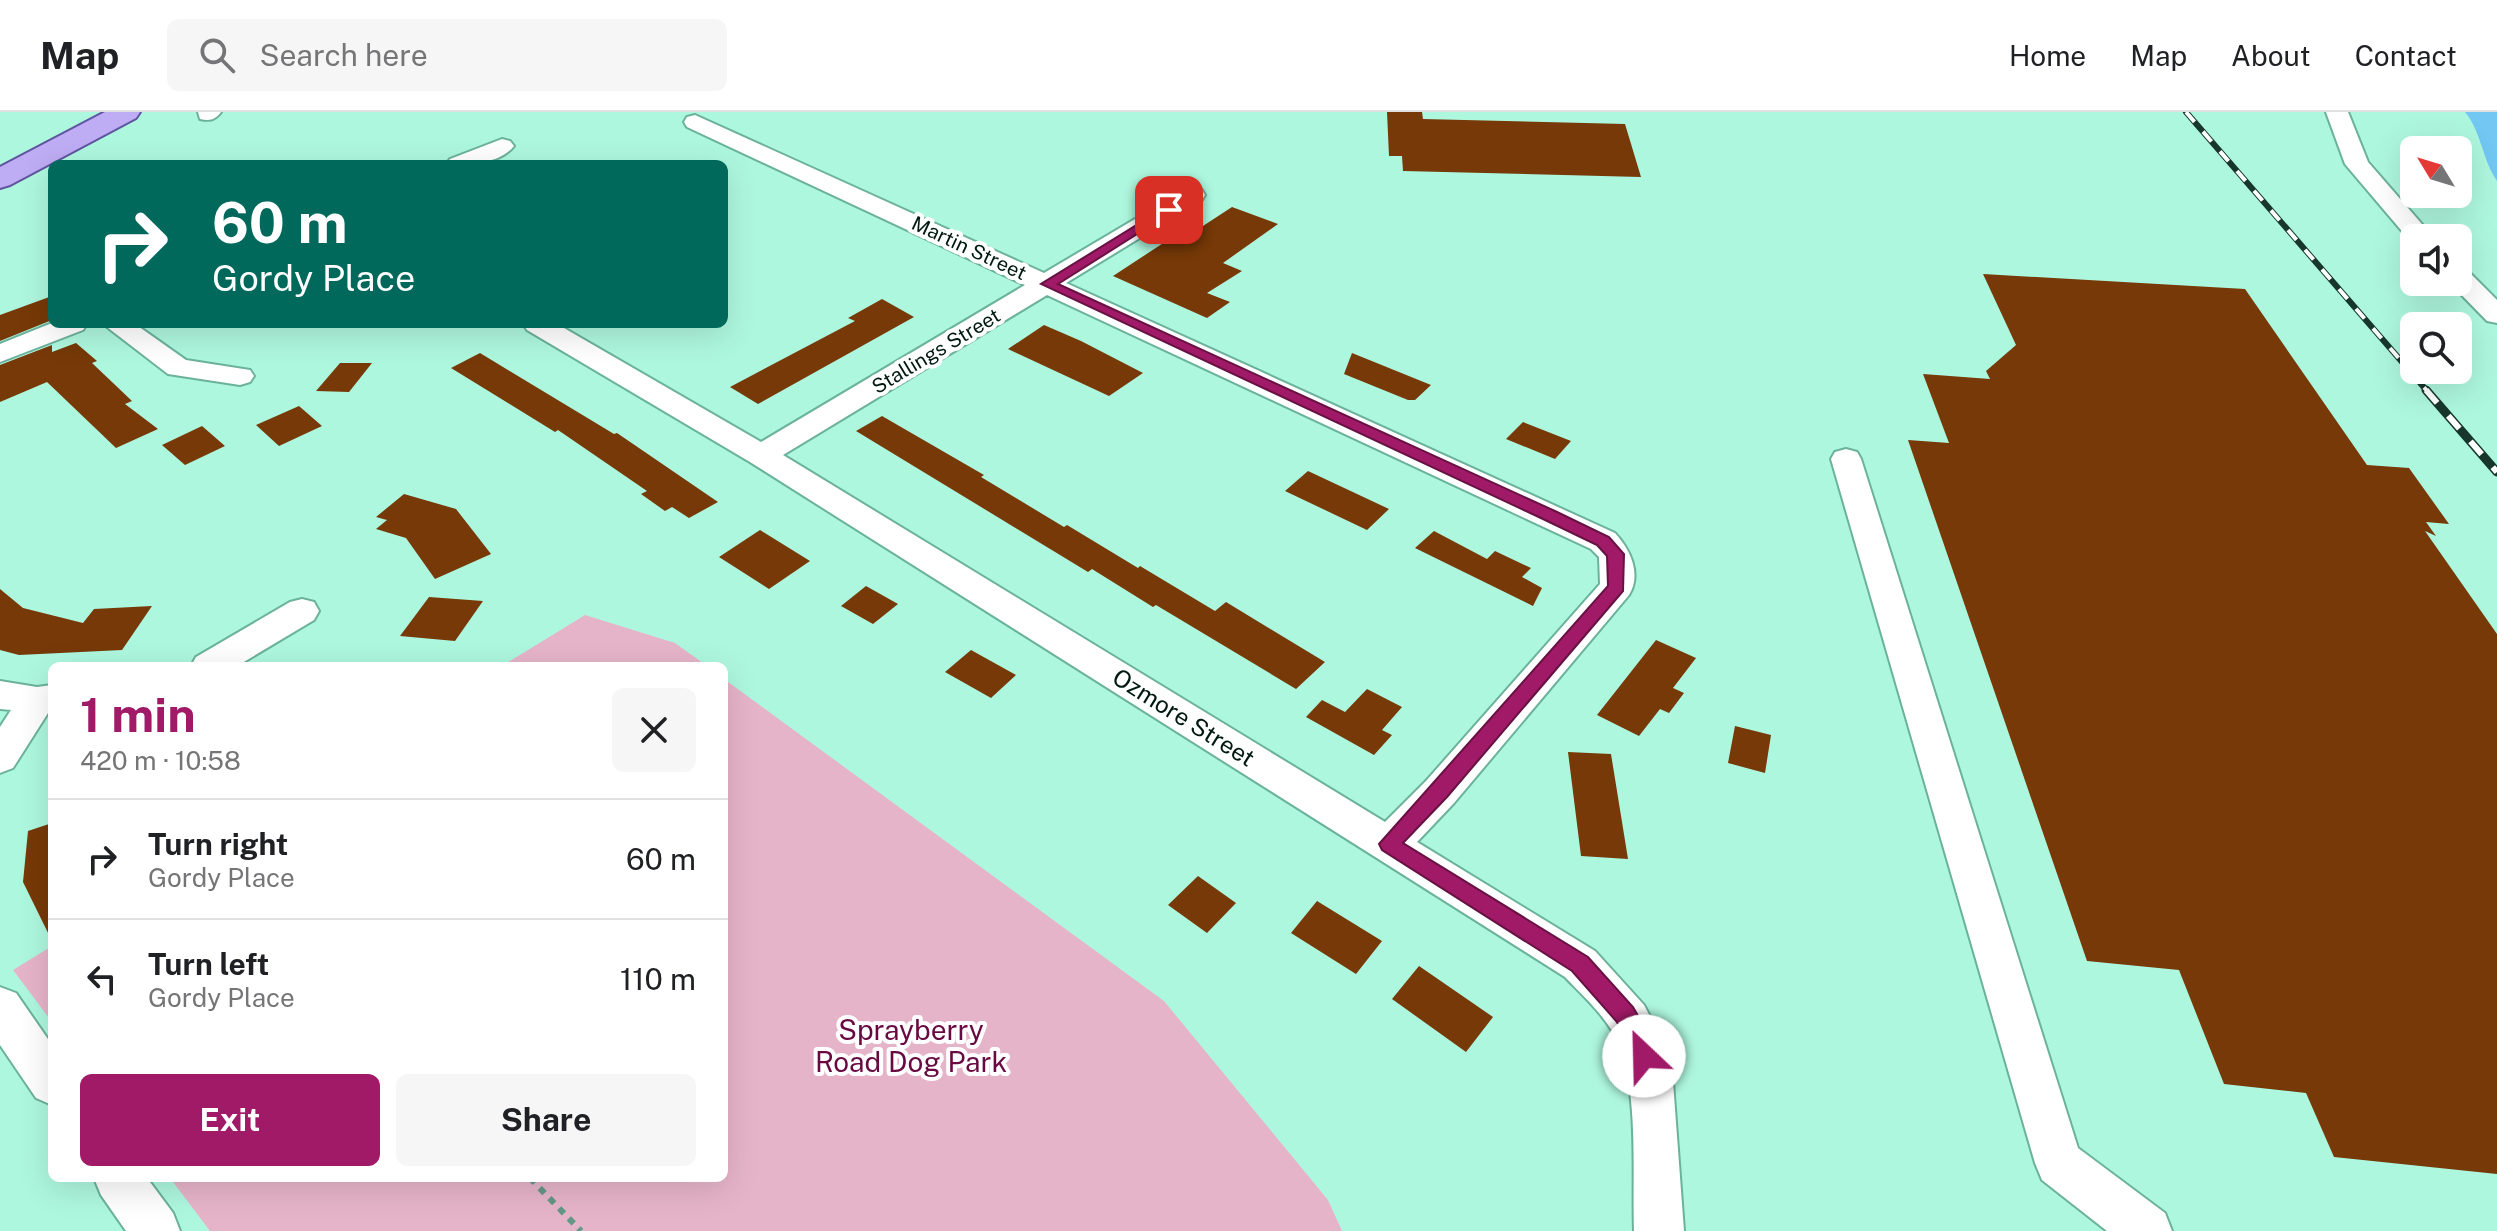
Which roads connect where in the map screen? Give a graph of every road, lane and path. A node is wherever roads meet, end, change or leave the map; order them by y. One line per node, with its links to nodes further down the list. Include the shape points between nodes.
1 (79, 112): 6 (main road)
2 (126, 112): 8 (main road)
3 (2337, 112): 10 (street, via 2357,164)
4 (695, 122): 11 (street, Martin Street)
5 (502, 146): 7 (street)
6 (0, 154)
7 (468, 160)
8 (0, 179)
9 (1193, 195): 11 (street, Stallings Street)
10 (2409, 224)
11 (1048, 284): 19 (street, Stallings Street); 26 (street, Martin Street, via 1549,515 1603,541 1615,554 1617,587)
12 (2472, 290): 13 (street)
13 (2497, 315)
14 (63, 328): 17 (street)
15 (123, 328): 18 (street, via 178,368)
16 (544, 328): 19 (street, Ozmore Street)
17 (0, 354)
18 (240, 376)
19 (761, 455): 26 (street, Ozmore Street)
20 (1846, 459): 34 (street, via 2059,1163)
21 (302, 611): 22 (street)
22 (216, 662)
23 (0, 695): 24 (street)
24 (45, 700): 25 (street)
25 (0, 758)
26 (1389, 844): 33 (street, Ozmore Street, via 1580,964 1625,1014 1649,1072)
27 (0, 1007): 28 (street)
28 (48, 1077)
29 (121, 1182): 31 (street)
30 (534, 1182): 32 (path)
31 (155, 1231)
32 (581, 1231)
33 (1659, 1231)
34 (2147, 1231)

